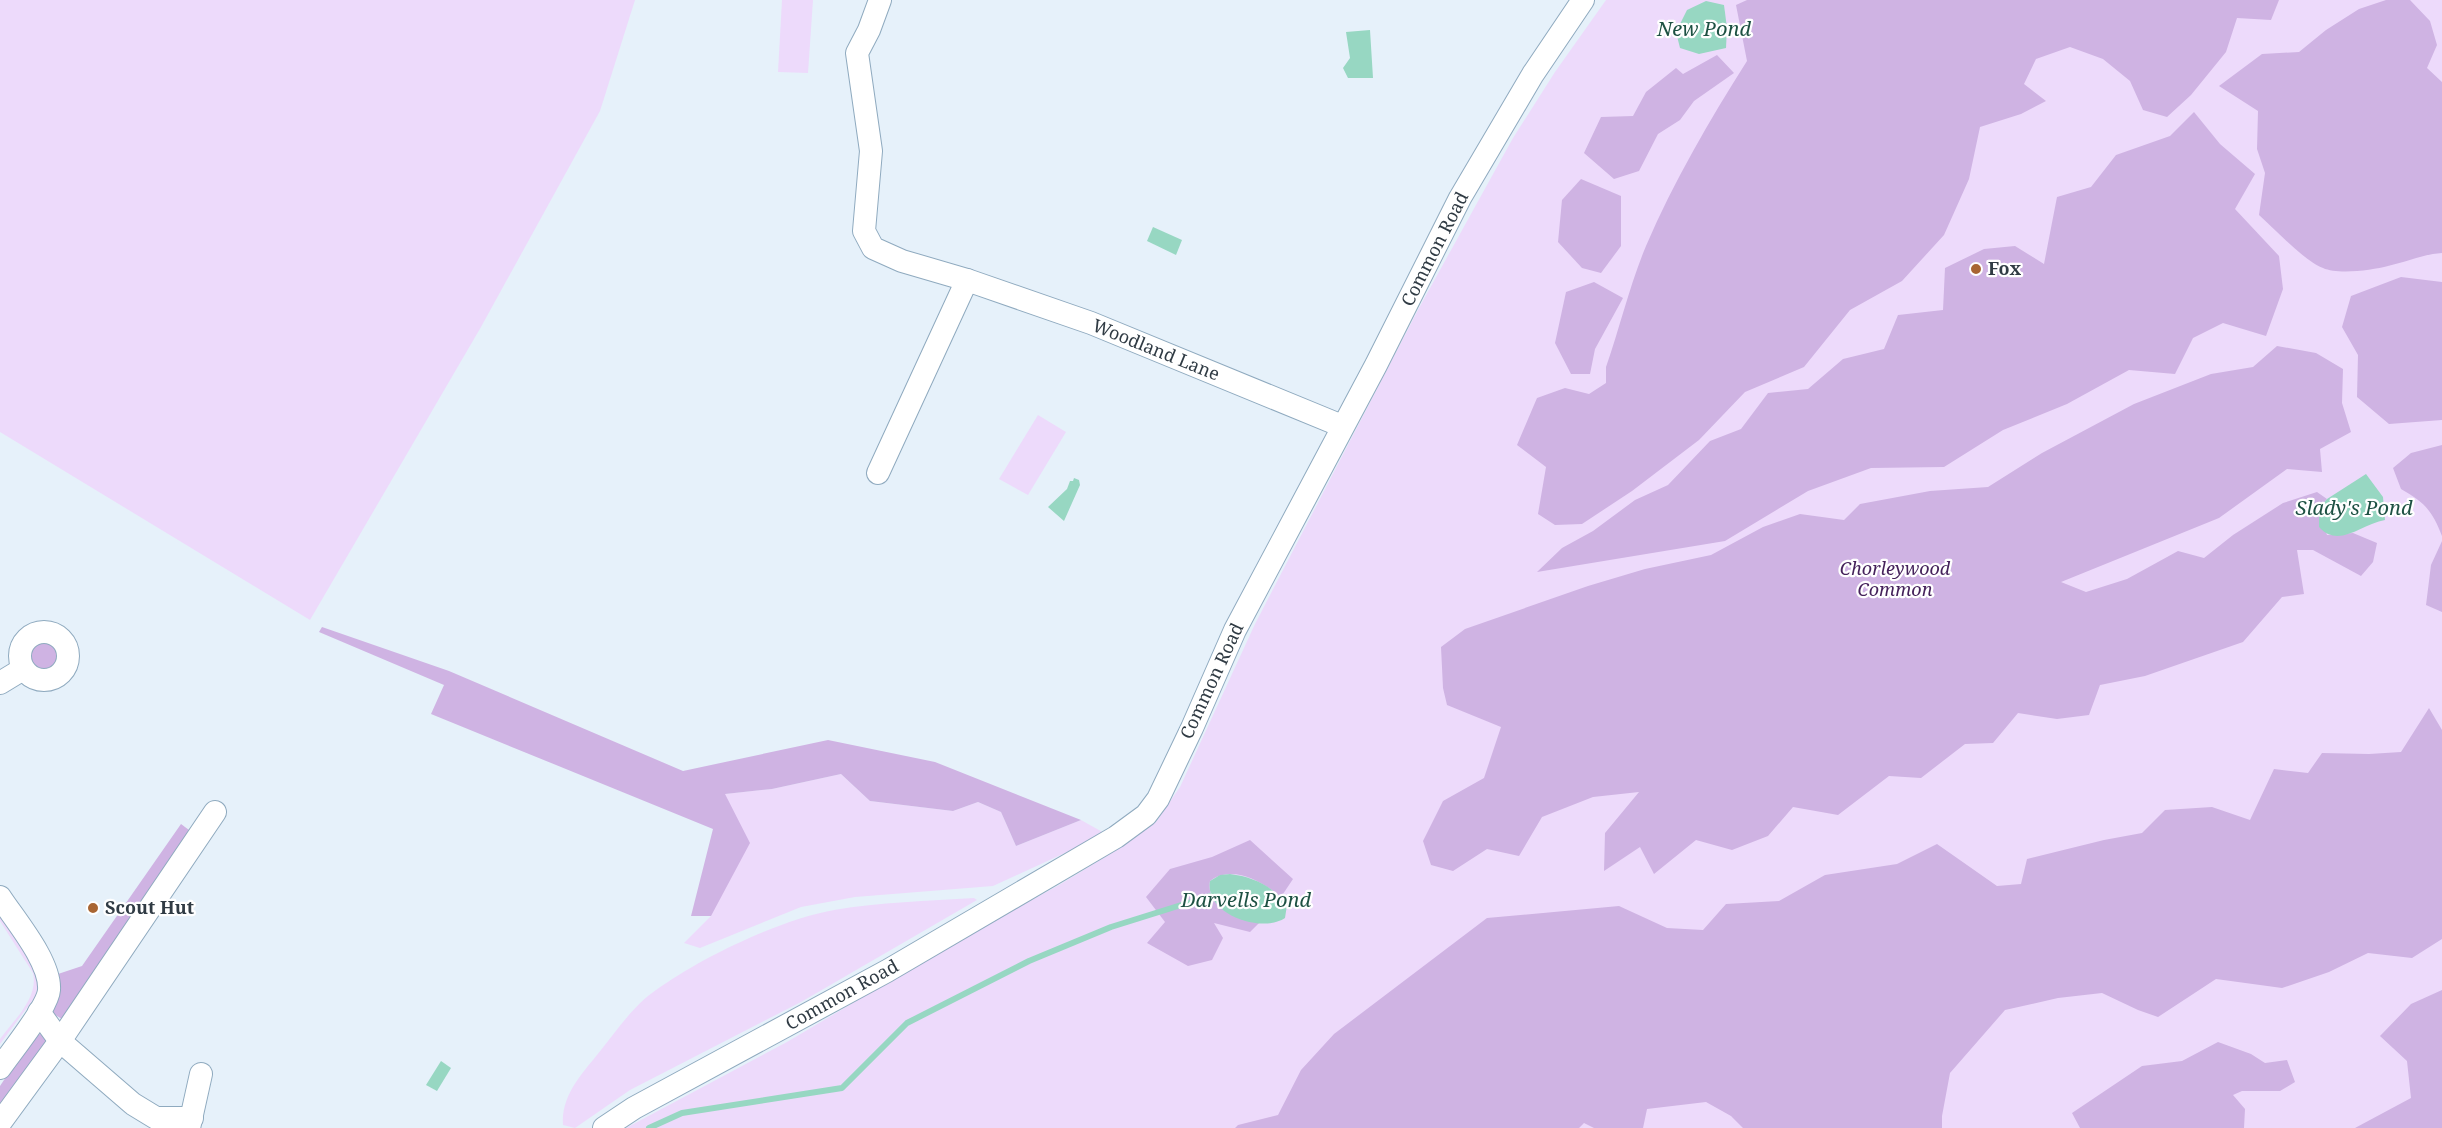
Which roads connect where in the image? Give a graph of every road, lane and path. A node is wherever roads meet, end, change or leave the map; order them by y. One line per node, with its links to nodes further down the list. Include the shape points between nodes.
1 (880, 0): 3 (street, Woodland Lane, via 857,53 871,151 864,231 873,248)
2 (1583, 0): 4 (street, Common Road, via 1533,74 1461,198)
3 (967, 280): 4 (street, Woodland Lane, via 1091,323); 5 (street)
4 (1342, 426): 16 (street, Common Road, via 1235,630 1158,799 1146,815 1116,837 887,971)
5 (878, 473)
6 (23, 669): 7 (street)
7 (0, 683)
8 (215, 812): 11 (street)
9 (0, 897): 10 (street, via 46,969 49,991)
10 (39, 1012): 11 (street); 12 (street)
11 (60, 1041): 14 (street); 15 (street, via 133,1104 156,1118)
12 (0, 1068)
13 (201, 1074): 15 (street)
14 (0, 1123)
15 (191, 1123)
16 (604, 1128)

